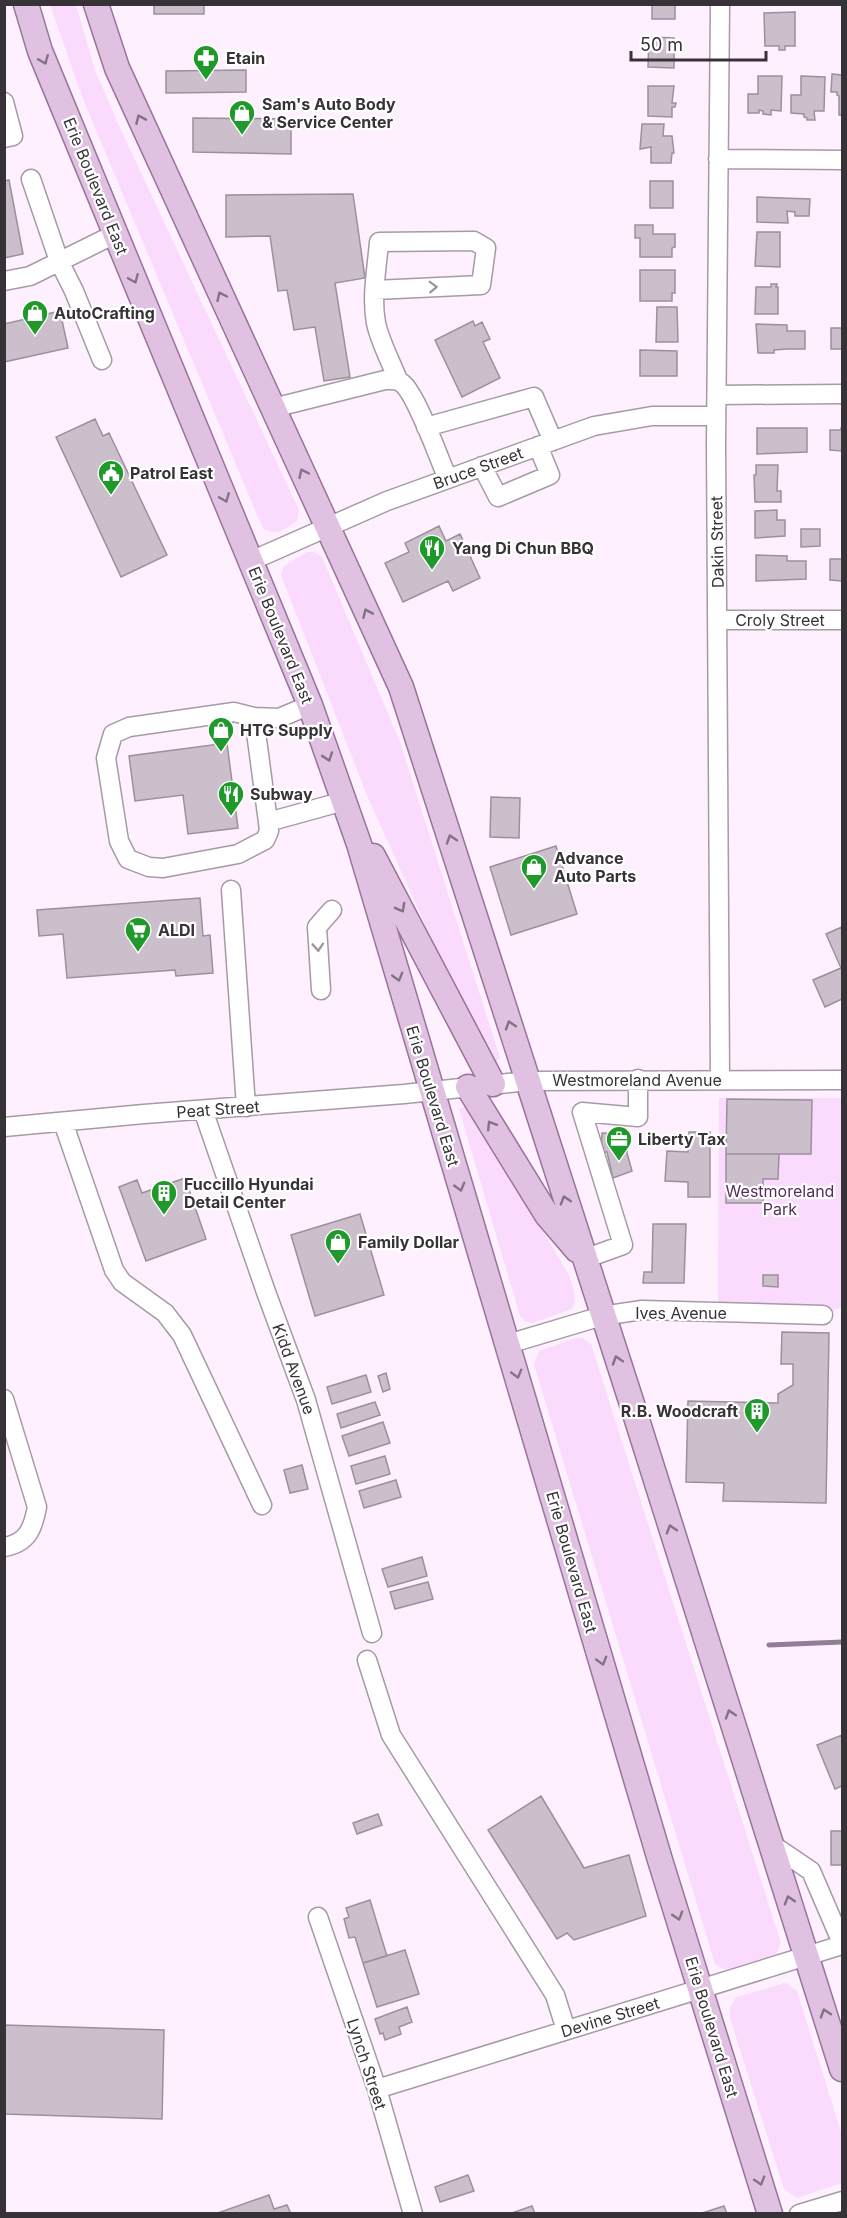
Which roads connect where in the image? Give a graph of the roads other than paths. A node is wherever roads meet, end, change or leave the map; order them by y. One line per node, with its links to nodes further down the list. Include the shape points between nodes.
1 (26, 4): 9 (main road, Erie Boulevard East, one-way to 9, via 40,51)
2 (96, 4): 17 (main road, one-way to 2, via 117,68)
3 (720, 4): 6 (street, Dakin Street)
4 (4, 102): 5 (street, via 13,136)
5 (4, 138)
6 (718, 159): 7 (street); 16 (street, Dakin Street)
7 (843, 160)
8 (31, 178): 10 (street)
9 (115, 234): 10 (street); 24 (main road, Erie Boulevard East, one-way to 24)
10 (59, 261): 11 (street, via 30,276); 13 (street)
11 (4, 281)
12 (375, 290): 12 (street, one-way to 12, via 482,285 486,248 474,241 379,242); 14 (street, via 376,323)
13 (102, 360)
14 (398, 380): 17 (street); 19 (street, via 405,385)
15 (843, 394): 16 (street)
16 (717, 395): 18 (street, Dakin Street)
17 (273, 408): 23 (main road, one-way to 17)
18 (716, 416): 20 (street, Bruce Street, via 652,416 594,426); 25 (street, Dakin Street)
19 (426, 427): 20 (street, via 534,397); 22 (street)
20 (545, 444): 21 (street, Bruce Street); 21 (street, via 550,475 498,497)
21 (482, 466): 22 (street, Bruce Street)
22 (448, 479): 23 (street, Bruce Street)
23 (328, 526): 24 (street, Bruce Street); 37 (main road, one-way to 23, via 401,687)
24 (250, 561): 27 (main road, Erie Boulevard East)
25 (718, 620): 26 (street, Croly Street); 35 (street, Dakin Street)
26 (843, 620)
27 (310, 705): 28 (street, via 279,718); 29 (main road, Erie Boulevard East, one-way to 29)
28 (254, 717): 30 (street); 30 (street, via 234,712 129,727 113,734 106,758 119,841 128,859 163,868 238,854 265,840)
29 (344, 801): 30 (street); 38 (main road, one-way to 38); 40 (main road, Erie Boulevard East, one-way to 40)
30 (268, 822)
31 (231, 890): 41 (street)
32 (332, 910): 33 (street, one-way to 33, via 317,927)
33 (321, 990)
34 (638, 1079): 35 (street, Westmoreland Avenue); 37 (street, Westmoreland Avenue); 45 (street, via 638,1117 582,1112 623,1245)
35 (720, 1079): 36 (street, Westmoreland Avenue)
36 (843, 1080)
37 (528, 1081): 38 (street, Westmoreland Avenue); 45 (main road, one-way to 37)
38 (493, 1084): 39 (street, Westmoreland Avenue)
39 (468, 1087): 40 (street, Westmoreland Avenue); 45 (main road, one-way to 39, via 547,1215)
40 (432, 1091): 41 (street, Peat Street); 48 (main road, Erie Boulevard East, one-way to 48)
41 (246, 1107): 42 (street, Peat Street)
42 (203, 1110): 43 (street, Peat Street); 52 (street, Kidd Avenue, via 306,1400)
43 (63, 1122): 44 (street, Peat Street); 50 (street, via 114,1270 122,1282 165,1314 182,1335)
44 (4, 1127)
45 (584, 1259): 47 (main road)
46 (823, 1315): 47 (street, Ives Avenue, via 642,1310)
47 (602, 1316): 48 (street, Ives Avenue); 54 (main road, one-way to 47)
48 (508, 1344): 58 (main road, Erie Boulevard East, one-way to 58)
49 (4, 1399): 51 (street, via 37,1507 27,1538)
50 (262, 1505)
51 (4, 1547)
52 (372, 1633)
53 (367, 1660): 59 (street, via 391,1735 555,1995)
54 (771, 1844): 56 (street, via 811,1871); 57 (main road, one-way to 54)
55 (318, 1917): 61 (street, Lynch Street)
56 (843, 1944): 57 (street, Devine Street)
57 (806, 1956): 58 (street, Devine Street); 60 (main road, one-way to 57)
58 (700, 1988): 59 (street, Devine Street); 64 (main road, Erie Boulevard East, one-way to 64)
59 (566, 2030): 61 (street, Devine Street)
60 (843, 2069)
61 (377, 2089): 63 (street, Lynch Street)
62 (843, 2201): 65 (street)
63 (413, 2214)
64 (770, 2214)
65 (799, 2214)

